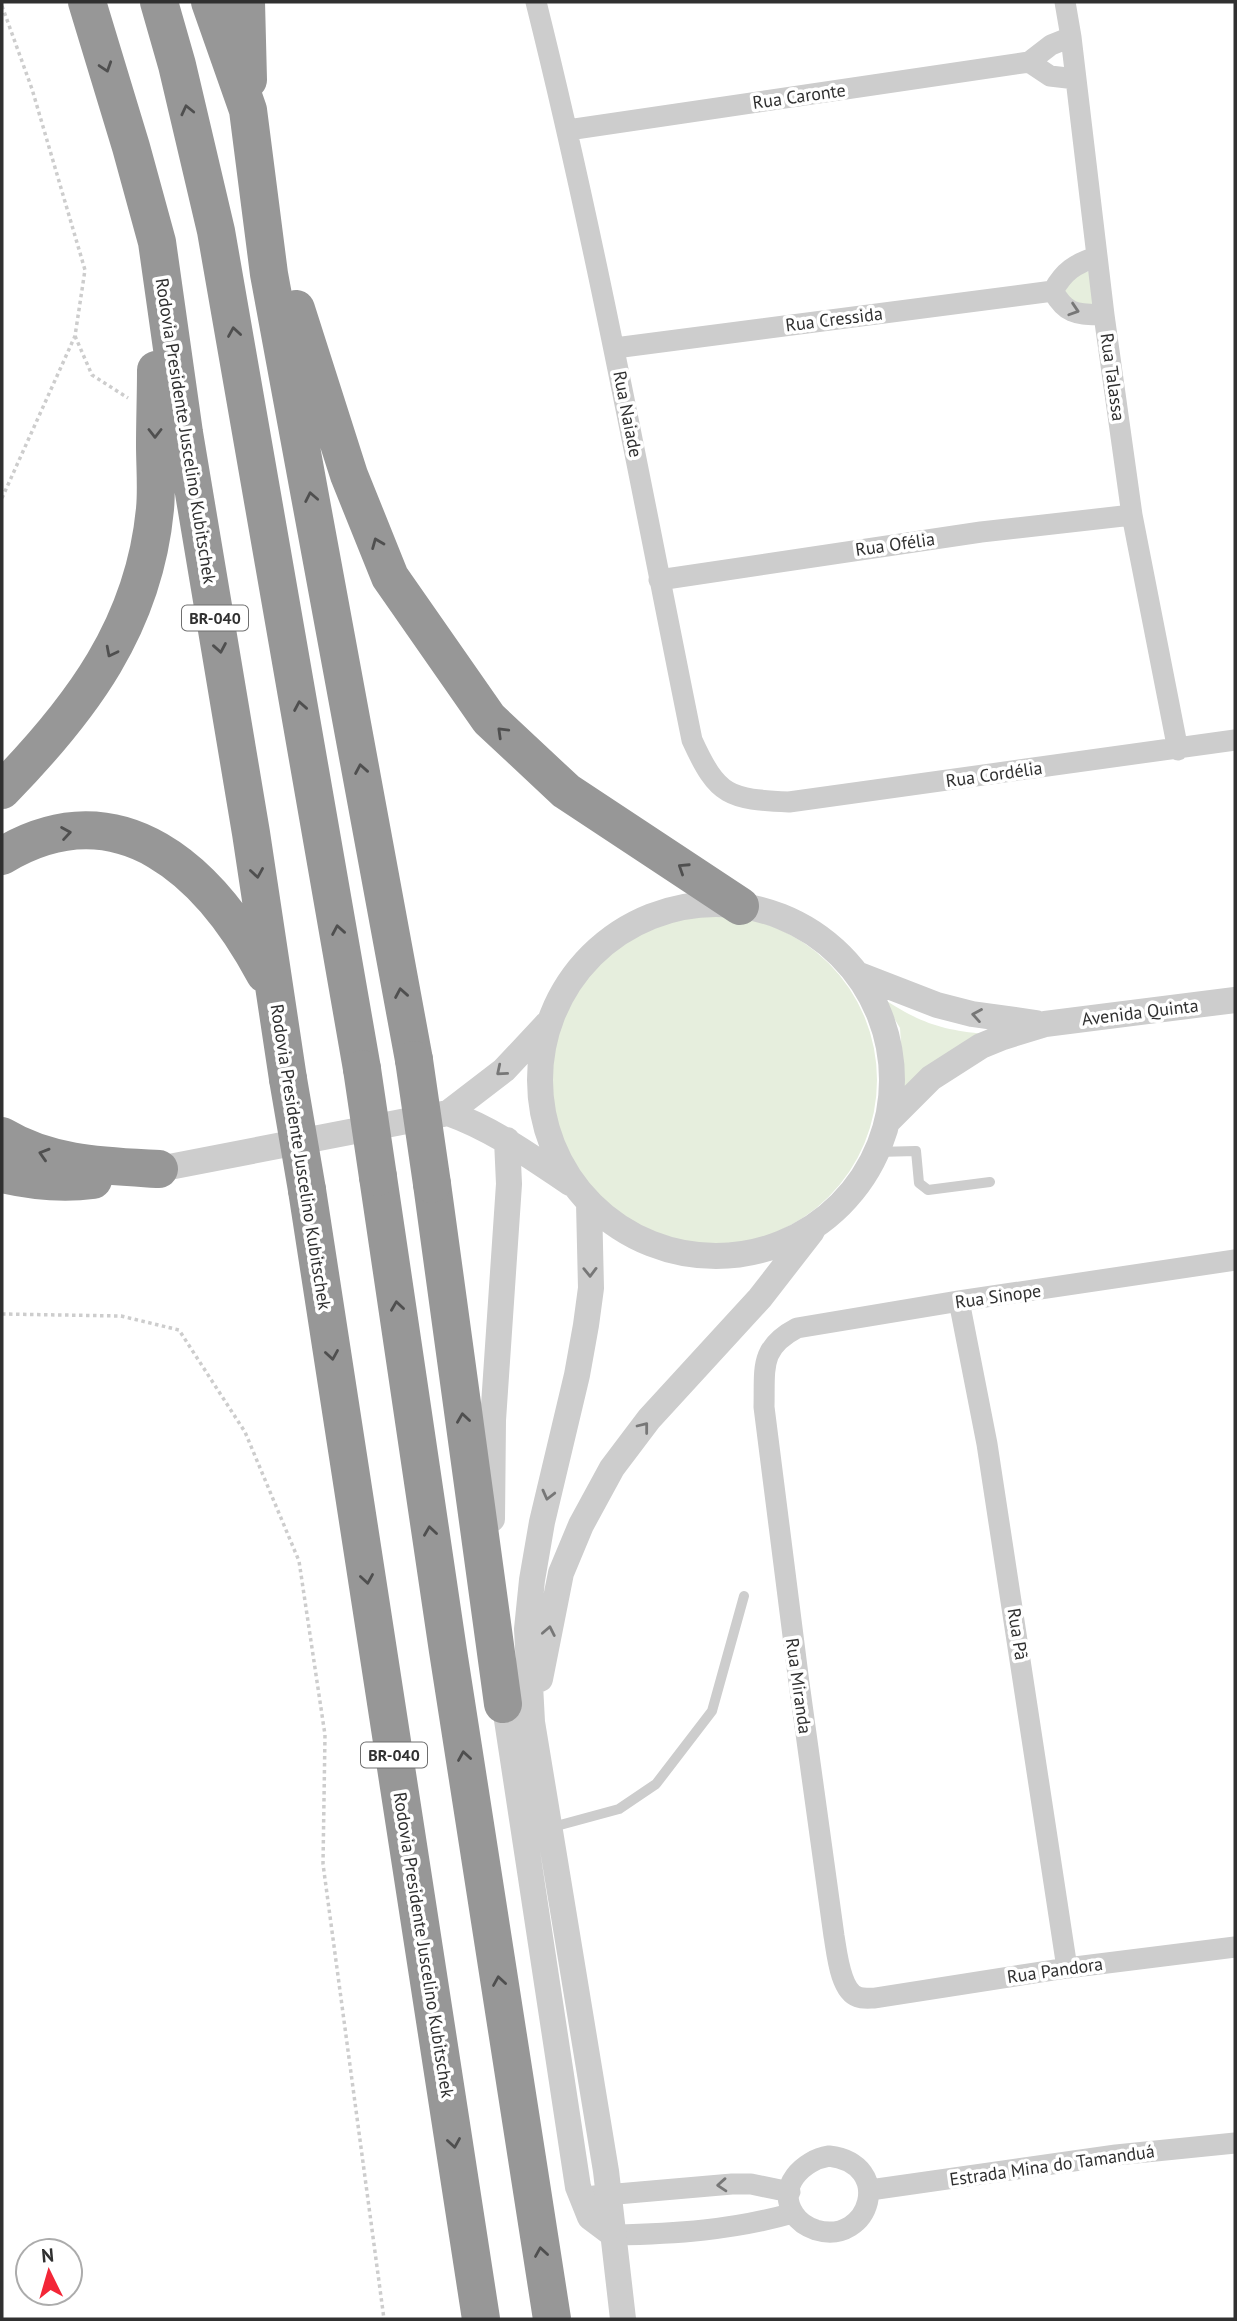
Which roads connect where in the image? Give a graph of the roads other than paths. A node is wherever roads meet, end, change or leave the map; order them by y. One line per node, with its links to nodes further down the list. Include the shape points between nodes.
1 (87, 2): 13 (highway, Rodovia Presidente Juscelino Kubitschek / BR-040, one-way to 13)
2 (159, 2): 57 (highway, one-way to 2, bridge, via 362,1069 216,231)
3 (211, 2): 10 (highway)
4 (246, 2): 10 (highway)
5 (536, 2): 11 (street, Rua Naiade)
6 (1065, 2): 7 (street, Rua Talassa)
7 (1071, 37): 8 (street, Rua Caronte, via 1042,50); 9 (street, Rua Talassa)
8 (1030, 62): 9 (street, via 1049,76); 11 (street, Rua Caronte)
9 (1076, 79): 14 (street, Rua Talassa)
10 (248, 110): 12 (highway)
11 (568, 130): 17 (street, Rua Naiade)
12 (252, 148): 25 (highway, one-way to 12, via 566,791 528,758 489,719 390,577 349,475 268,217); 45 (highway, one-way to 12, bridge, via 414,1060 269,274)
13 (157, 242): 22 (highway, one-way to 22, via 155,508 139,590 95,680); 27 (highway, Rodovia Presidente Juscelino Kubitschek / BR-040, one-way to 27)
14 (1097, 257): 15 (street, via 1068,269); 16 (street, Rua Talassa)
15 (1054, 291): 16 (street, one-way to 16, via 1069,310); 17 (street, Rua Cressida)
16 (1104, 315): 18 (street, Rua Talassa)
17 (615, 348): 19 (street, Rua Naiade)
18 (1132, 515): 19 (street, Rua Ofélia, via 981,532); 21 (street, Rua Talassa)
19 (659, 580): 23 (street, Rua Naiade, via 692,740 705,769 724,791)
20 (1235, 740): 21 (street, Rua Cordélia)
21 (1178, 750): 23 (street, Rua Cordélia, via 789,802)
22 (2, 790)
23 (753, 800)
24 (2, 856): 27 (highway, one-way to 27, via 38,839 97,830 151,846 209,890 233,919)
25 (740, 906): 26 (street, via 785,918 825,941); 29 (street, via 692,905 645,919 624,931 603,944 570,980)
26 (857, 974): 30 (street, Avenida Quinta, one-way to 26, via 937,1005); 32 (street, via 882,1020 892,1071)
27 (276, 993): 56 (highway, Rodovia Presidente Juscelino Kubitschek / BR-040, one-way to 56, bridge)
28 (1235, 1000): 30 (street, Avenida Quinta)
29 (548, 1023): 31 (street, one-way to 31, via 504,1070); 39 (street, via 540,1061 540,1100 548,1138 565,1173)
30 (1045, 1024): 32 (street, Avenida Quinta, via 981,1046 957,1060 931,1078)
31 (448, 1113): 34 (street); 36 (street)
32 (887, 1122): 35 (street)
33 (2, 1136): 36 (highway, one-way to 33, via 67,1161)
34 (507, 1140): 39 (street); 45 (street, via 509,1184 493,1420 492,1527)
35 (877, 1152): 38 (lane, via 916,1151 919,1183 928,1190); 40 (street, via 862,1179)
36 (159, 1169): 37 (highway, via 55,1182)
37 (2, 1174)
38 (990, 1182)
39 (583, 1195): 40 (street, via 629,1233 676,1251 725,1255 774,1246); 45 (street, one-way to 45, via 590,1288 586,1325 542,1522)
40 (818, 1223): 45 (street, one-way to 40, via 561,1573 612,1468 649,1419 760,1298)
41 (1235, 1261): 42 (street, Rua Sinope)
42 (959, 1301): 43 (street, Rua Sinope, via 810,1325 778,1338); 48 (street, Rua Pã, via 992,1469)
43 (769, 1350): 49 (street, Rua Miranda, via 764,1407 834,1937 849,1990 857,1997)
44 (744, 1596): 46 (lane, via 712,1711 656,1784 619,1810)
45 (518, 1713): 46 (street); 53 (street)
46 (549, 1828): 52 (street)
47 (1235, 1947): 48 (street, Rua Pandora)
48 (1067, 1968): 49 (street, Rua Pandora)
49 (875, 1998)
50 (1235, 2143): 51 (street, Estrada Mina do Tamanduá)
51 (870, 2190): 54 (street, via 863,2213 845,2229 834,2232 810,2228); 54 (street, via 860,2169 829,2156 807,2162 793,2181)
52 (608, 2195): 53 (street); 54 (street, one-way to 52, via 751,2184); 55 (street)
53 (582, 2197): 55 (street, via 590,2217)
54 (791, 2202): 55 (street, via 768,2220 682,2233)
55 (614, 2235): 58 (street)
56 (481, 2319)
57 (552, 2319)
58 (623, 2319)

